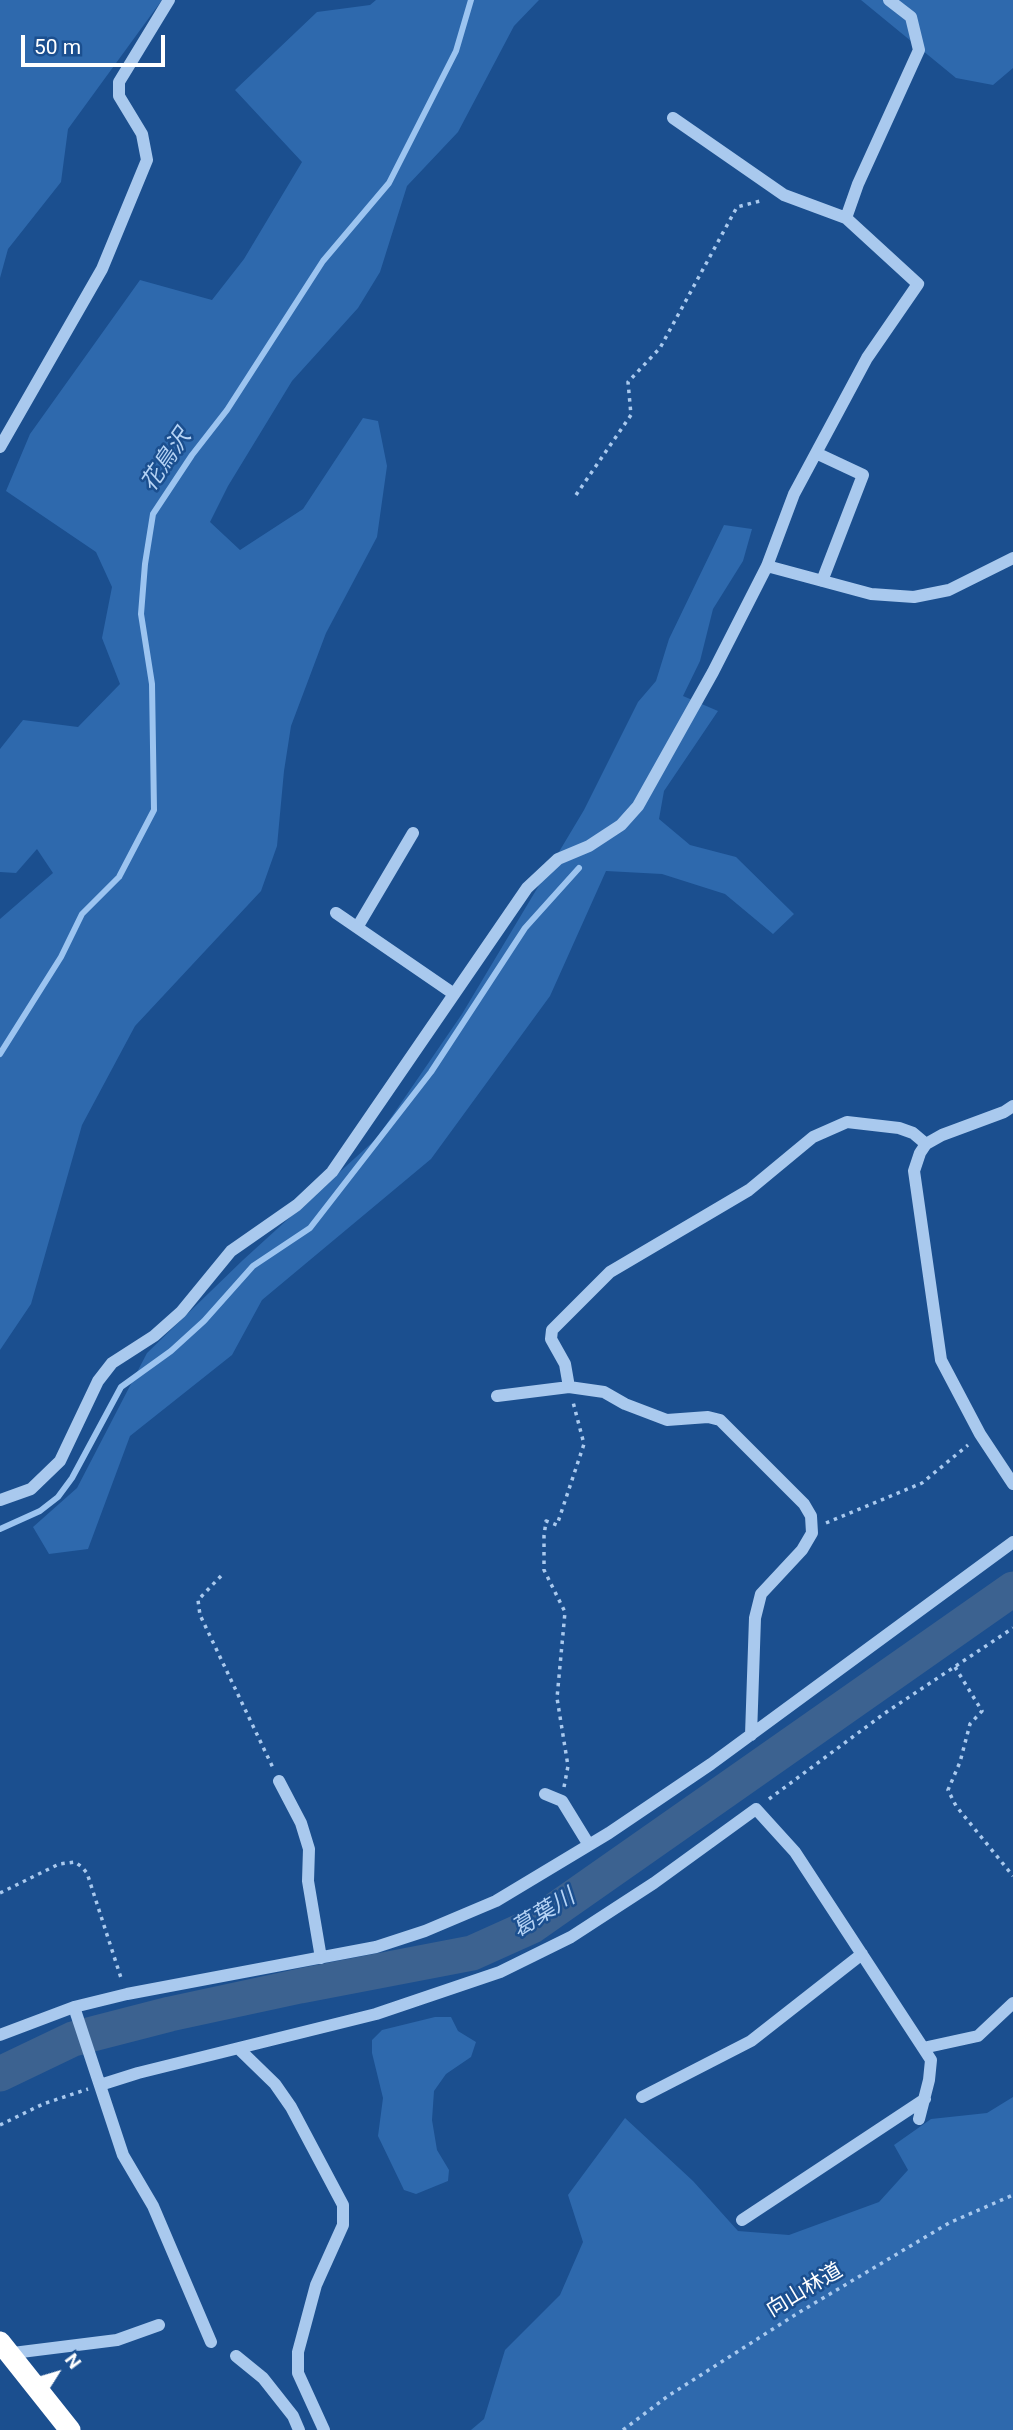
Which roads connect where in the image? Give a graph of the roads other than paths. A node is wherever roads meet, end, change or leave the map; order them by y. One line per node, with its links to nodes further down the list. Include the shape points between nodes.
1 (169, 0): 5 (street, via 119,82 119,96 142,134 147,160 102,269)
2 (889, 0): 4 (street, via 911,17 919,50)
3 (673, 118): 4 (street, via 784,195)
4 (846, 218): 6 (street, via 918,284 867,358)
5 (0, 447)
6 (816, 453): 8 (street, via 794,494); 9 (street, via 863,475)
7 (1013, 558): 9 (street, via 948,590 914,597 872,594)
8 (767, 566): 9 (street); 13 (street, via 638,806 621,825 558,859 527,888)
9 (822, 581)
10 (413, 833): 12 (street)
11 (336, 913): 12 (street)
12 (358, 926): 13 (street)
13 (454, 994): 19 (street, via 332,1172 297,1205 231,1251 181,1312 154,1336 112,1363 98,1381 60,1461 31,1489)
14 (1013, 1106): 15 (street)
15 (926, 1144): 16 (street, via 899,1128 847,1122 813,1137 749,1190 610,1272 552,1330 551,1339 565,1364); 18 (street, via 914,1171 941,1360)
16 (569, 1387): 17 (street); 21 (street, via 604,1392 667,1420 720,1420 804,1504 811,1517 812,1529 802,1550 761,1594 755,1618)
17 (497, 1396)
18 (1013, 1485)
19 (0, 1500)
20 (1013, 1542): 21 (street)
21 (751, 1735): 24 (street)
22 (279, 1781): 26 (street, via 309,1849 308,1881)
23 (545, 1794): 24 (street, via 562,1801)
24 (589, 1845): 26 (street, via 496,1900 425,1931)
25 (862, 1954): 30 (street); 31 (street, via 795,1852 756,1809 572,1937 500,1972 376,2014); 33 (street, via 751,2041)
26 (321, 1958): 28 (street, via 127,1994)
27 (1013, 2003): 30 (street, via 978,2036)
28 (75, 2011): 29 (street); 32 (street)
29 (0, 2035)
30 (923, 2048): 34 (street, via 931,2060)
31 (239, 2049): 32 (street); 44 (street, via 291,2107 344,2205 343,2225 316,2285 298,2352 298,2373)
32 (99, 2082): 39 (street, via 123,2155 153,2207)
33 (642, 2097)
34 (925, 2099): 35 (street); 36 (street)
35 (919, 2119)
36 (742, 2220)
37 (159, 2325): 40 (street, via 117,2340)
38 (0, 2342): 42 (highway)
39 (211, 2342)
40 (0, 2354)
41 (236, 2356): 43 (street, via 263,2378)
42 (70, 2430)
43 (299, 2430)
44 (324, 2430)

